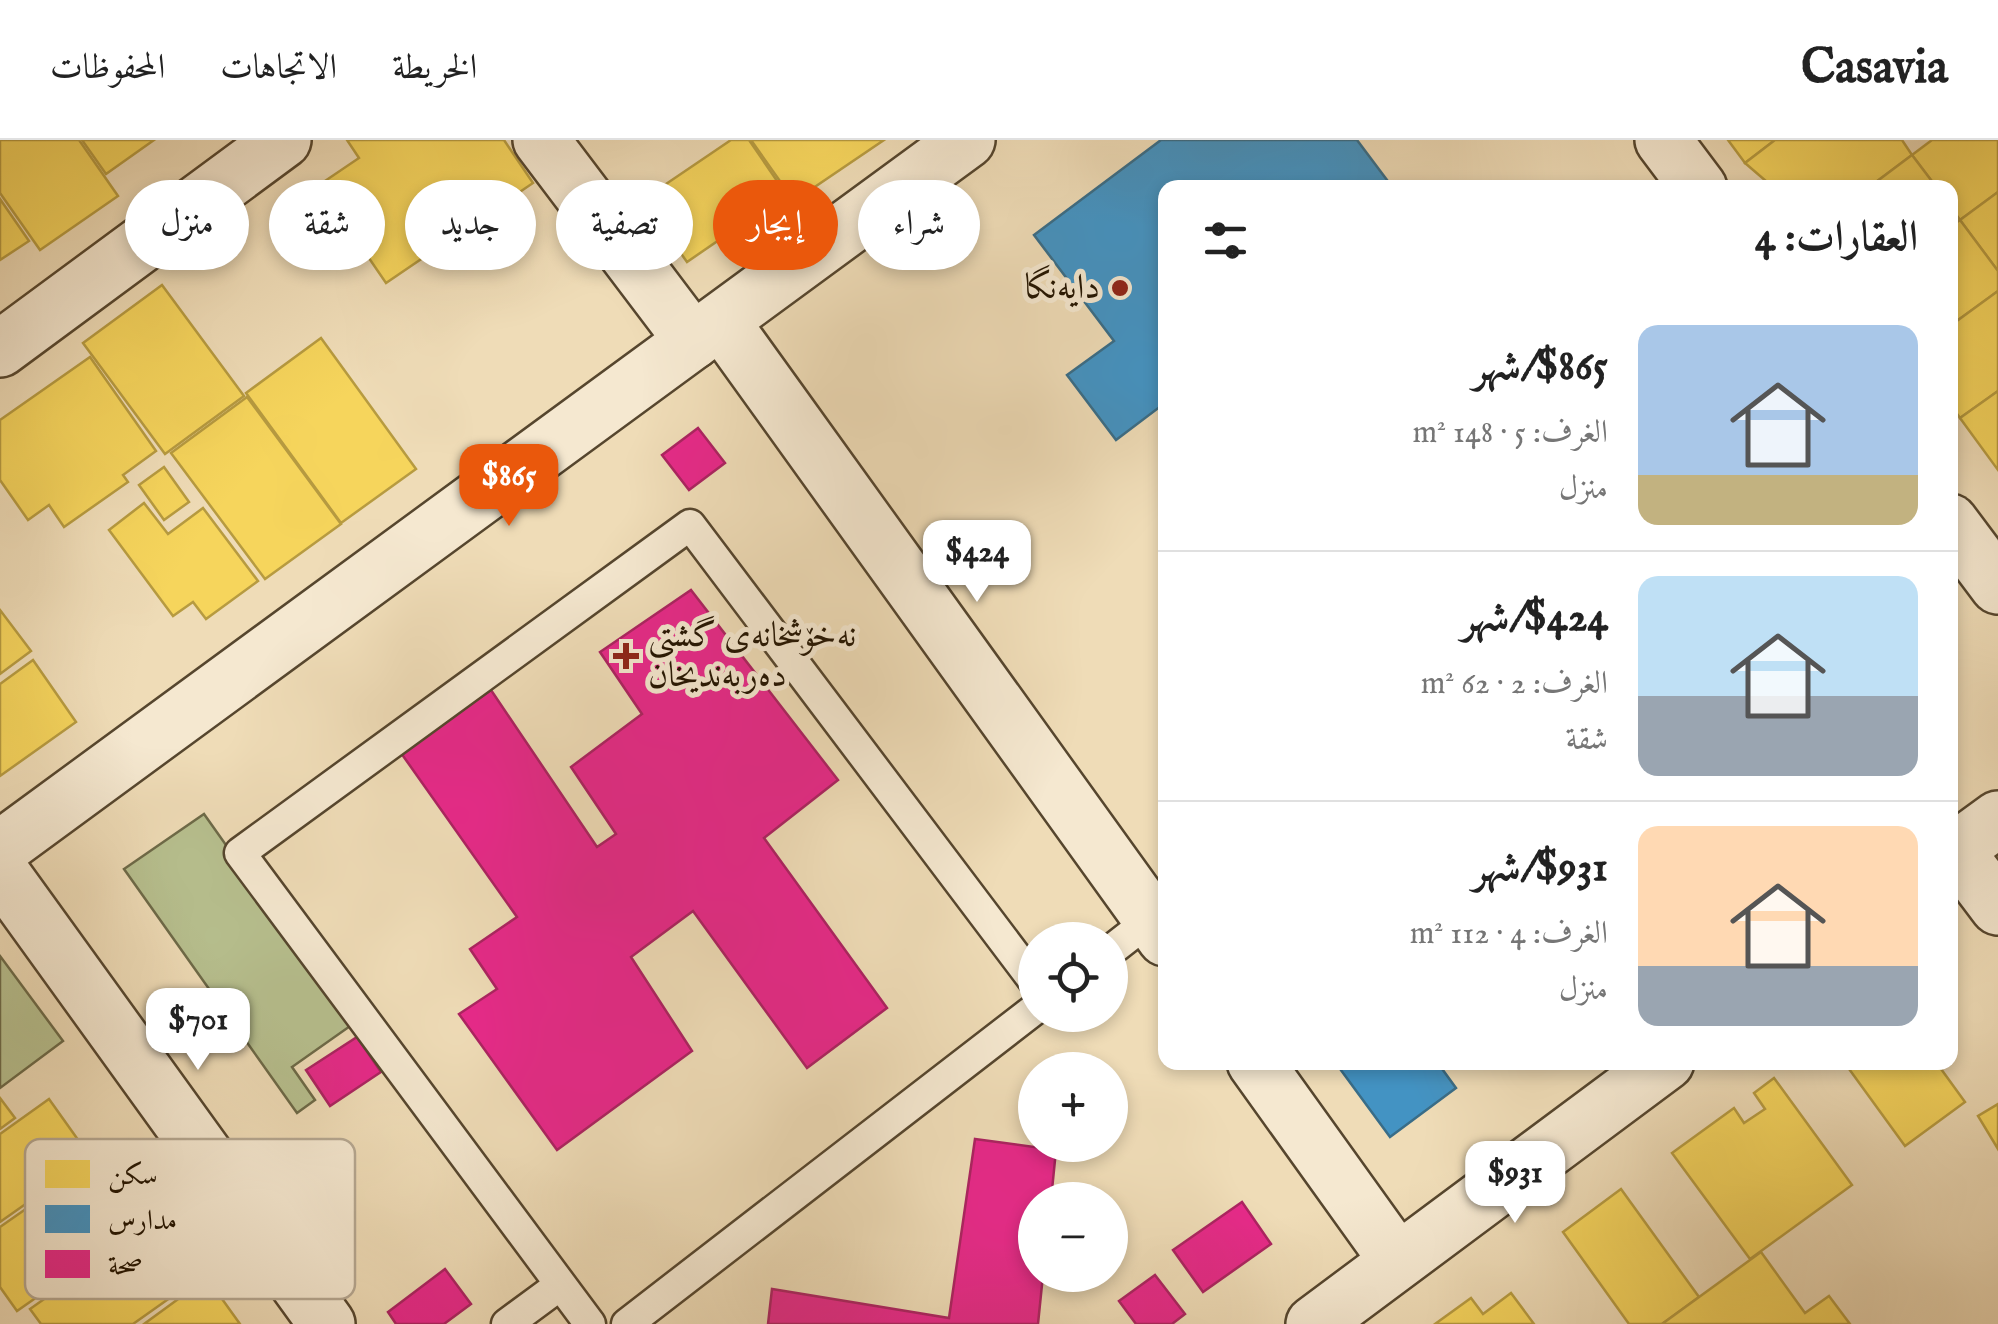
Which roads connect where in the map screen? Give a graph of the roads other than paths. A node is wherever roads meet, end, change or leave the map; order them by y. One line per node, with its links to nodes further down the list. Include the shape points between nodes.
1 (283, 140): 7 (street)
2 (540, 140): 6 (street)
3 (967, 140): 6 (street)
4 (1663, 140): 5 (street)
5 (1692, 180)
6 (707, 331): 12 (street); 16 (street)
7 (0, 350)
8 (1958, 533): 9 (street)
9 (1998, 586)
10 (1998, 819): 11 (street)
11 (1958, 848)
12 (0, 850)
13 (1958, 859): 15 (street)
14 (0, 872): 21 (street)
15 (1998, 907)
16 (1142, 936)
17 (1018, 959): 23 (lane, via 690,525 240,854)
18 (1018, 1022): 28 (lane)
19 (1261, 1070): 22 (street)
20 (1655, 1070): 22 (street)
21 (193, 1139)
22 (1397, 1260): 29 (street)
23 (560, 1285): 26 (lane); 27 (lane)
24 (309, 1299): 25 (street)
25 (327, 1324)
26 (507, 1324)
27 (590, 1324)
28 (627, 1324)
29 (1314, 1324)

